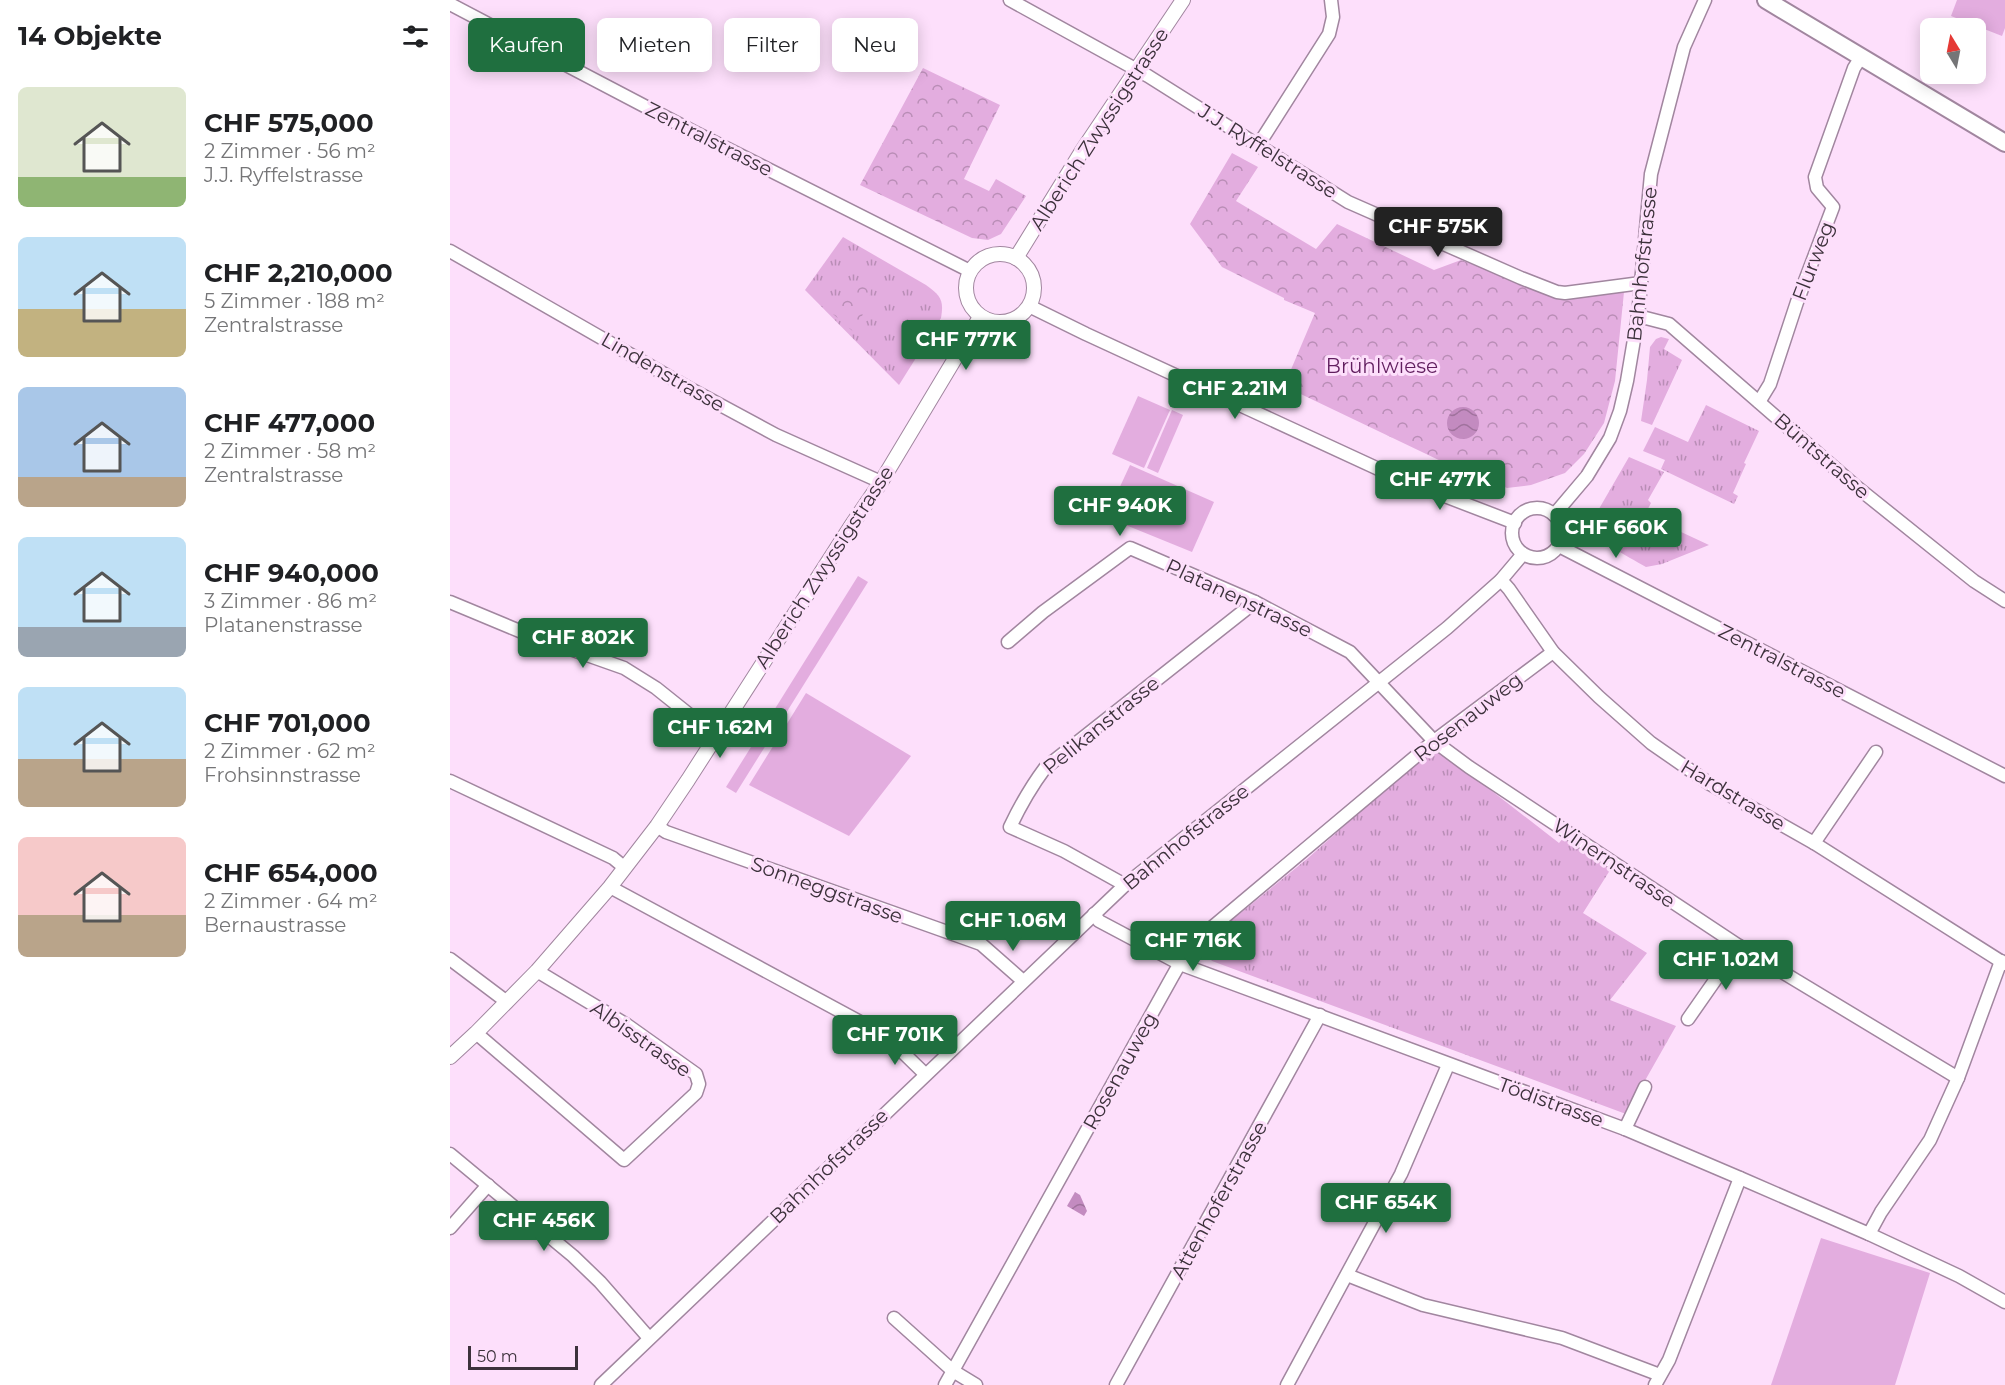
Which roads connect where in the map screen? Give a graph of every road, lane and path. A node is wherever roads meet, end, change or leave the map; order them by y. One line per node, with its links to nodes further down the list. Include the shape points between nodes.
1 (1010, 0): 8 (street, J.J. Ryffelstrasse)
2 (1183, 0): 8 (street, Alberich Zwyssigstrasse)
3 (1332, 0): 10 (street, via 1329,34)
4 (1705, 0): 14 (street, Bahnhofstrasse, via 1684,47 1651,174)
5 (1766, 0): 7 (main road)
6 (450, 4): 13 (street, Zentralstrasse)
7 (1861, 57): 9 (main road); 18 (street, Flurweg, via 1815,177 1817,188 1833,207 1770,384)
8 (1137, 69): 10 (street, J.J. Ryffelstrasse); 12 (street, Alberich Zwyssigstrasse)
9 (2005, 143)
10 (1259, 144): 14 (street, J.J. Ryffelstrasse, via 1348,202 1557,292)
11 (450, 251): 19 (street, Lindenstrasse, via 776,435)
12 (1016, 258): 13 (street, via 1005,254 984,257); 15 (street, via 1030,272 1034,284)
13 (970, 271): 17 (street, via 965,289 967,300)
14 (1641, 283): 16 (street, Bahnhofstrasse)
15 (1029, 306): 17 (street, via 1022,315 1002,323); 21 (street, via 1398,478)
16 (1638, 316): 18 (street, Büntstrasse, via 1669,324); 20 (street, Bahnhofstrasse, via 1627,381 1610,438 1587,476)
17 (980, 317): 19 (street, Alberich Zwyssigstrasse)
18 (1759, 402): 25 (street, Büntstrasse, via 1853,484 1974,581)
19 (881, 482): 31 (street, Alberich Zwyssigstrasse)
20 (1554, 515): 21 (street, via 1536,509 1523,513); 22 (street, via 1562,533)
21 (1515, 523): 23 (street, via 1515,543)
22 (1558, 546): 23 (street, via 1539,558); 34 (street, Zentralstrasse)
23 (1523, 554): 24 (street, Bahnhofstrasse)
24 (1501, 580): 29 (street, Hardstrasse); 30 (street, Bahnhofstrasse)
25 (2005, 601)
26 (450, 602): 31 (street, via 624,668 657,688)
27 (1256, 602): 28 (street, Platanenstrasse, via 1130,548); 30 (street, Platanenstrasse, via 1350,652); 39 (street, Pelikanstrasse, via 1045,768 1020,804 1010,827)
28 (1008, 642)
29 (1553, 652): 32 (street, Rosenauweg); 37 (street, Hardstrasse, via 1651,743 1710,784)
30 (1379, 682): 32 (street, Winernstrasse); 39 (street, Bahnhofstrasse)
31 (716, 736): 36 (street, Alberich Zwyssigstrasse)
32 (1434, 741): 42 (street, Winernstrasse); 45 (street, Rosenauweg, via 1197,940)
33 (1876, 752): 37 (street)
34 (2005, 776)
35 (450, 781): 38 (street, via 613,858)
36 (657, 826): 38 (street, Alberich Zwyssigstrasse); 47 (street, Sonneggstrasse, via 981,944)
37 (1814, 843): 44 (street, Hardstrasse)
38 (625, 868): 40 (street, Alberich Zwyssigstrasse)
39 (1125, 885): 41 (street, Bahnhofstrasse)
40 (610, 887): 46 (street, Alberich Zwyssigstrasse); 54 (street, via 886,1036)
41 (1094, 914): 45 (street, Tödistrasse, via 1099,921); 47 (street, Bahnhofstrasse)
42 (1739, 946): 50 (street); 55 (street, Winernstrasse)
43 (450, 959): 48 (street)
44 (2003, 963): 55 (street)
45 (1180, 964): 49 (street, Tödistrasse); 67 (street, Rosenauweg)
46 (537, 971): 48 (street, Alberich Zwyssigstrasse); 51 (street, Albisstrasse, via 627,1025 696,1074 696,1093 624,1160)
47 (1023, 981): 54 (street, Bahnhofstrasse)
48 (507, 1002): 51 (street, Alberich Zwyssigstrasse)
49 (1320, 1015): 53 (street, Tödistrasse); 72 (street, Attenhoferstrasse)
50 (1688, 1019)
51 (476, 1033): 52 (street, Alberich Zwyssigstrasse)
52 (450, 1057)
53 (1448, 1065): 57 (street, Tödistrasse); 63 (street, via 1401,1174)
54 (926, 1074): 66 (street, Bahnhofstrasse)
55 (1959, 1078): 62 (street, via 1930,1140)
56 (1645, 1087): 57 (street)
57 (1625, 1129): 59 (street, Tödistrasse)
58 (450, 1154): 60 (street)
59 (1740, 1178): 62 (street, Tödistrasse); 68 (street, via 1669,1360)
60 (488, 1185): 61 (street); 66 (street, via 573,1256)
61 (450, 1228)
62 (1869, 1234): 64 (street, Tödistrasse)
63 (1347, 1275): 68 (street, via 1423,1305 1562,1338 1640,1366); 73 (street)
64 (2005, 1302)
65 (894, 1318): 67 (street)
66 (649, 1338): 69 (street, Bahnhofstrasse)
67 (953, 1371): 70 (street, Rosenauweg); 71 (street)
68 (1657, 1380)
69 (601, 1385)
70 (945, 1385)
71 (976, 1385)
72 (1116, 1385)
73 (1287, 1385)

